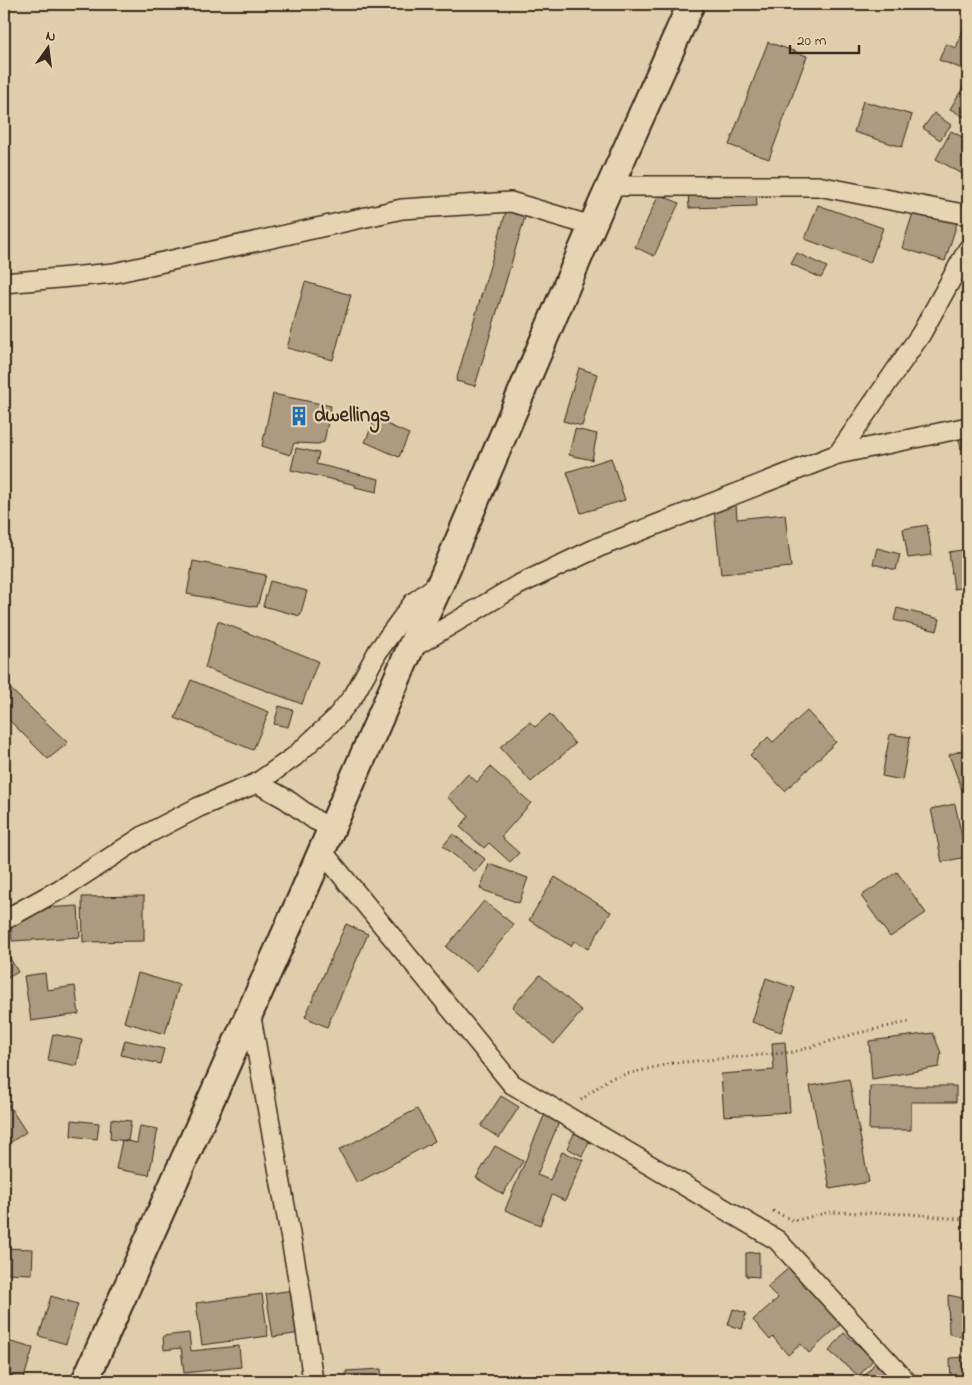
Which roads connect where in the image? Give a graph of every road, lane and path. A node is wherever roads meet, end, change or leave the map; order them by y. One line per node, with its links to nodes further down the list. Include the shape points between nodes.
1 (691, 4): 2 (main road)
2 (611, 186): 3 (street, via 818,186); 4 (main road)
3 (968, 216)
4 (592, 226): 6 (street, via 511,202 402,209 114,273); 9 (main road)
5 (968, 249): 8 (street, via 921,334)
6 (4, 283)
7 (968, 427): 8 (street)
8 (838, 454): 10 (street, via 599,547 518,585)
9 (441, 582): 10 (main road); 11 (street, via 413,603 378,652 354,695 334,720 294,756)
10 (410, 649): 12 (main road)
11 (256, 783): 12 (street, via 315,820); 13 (street, via 199,807 146,835 66,886)
12 (327, 840): 14 (main road); 16 (street, via 512,1084)
13 (4, 920)
14 (250, 1012): 19 (main road); 20 (street, via 301,1295)
15 (912, 1021): 16 (path, via 794,1052 664,1065 610,1078 572,1106)
16 (551, 1107): 21 (street, via 777,1240)
17 (769, 1209): 18 (path, via 794,1221 829,1212 910,1214)
18 (968, 1220)
19 (86, 1381)
20 (312, 1381)
21 (906, 1381)

